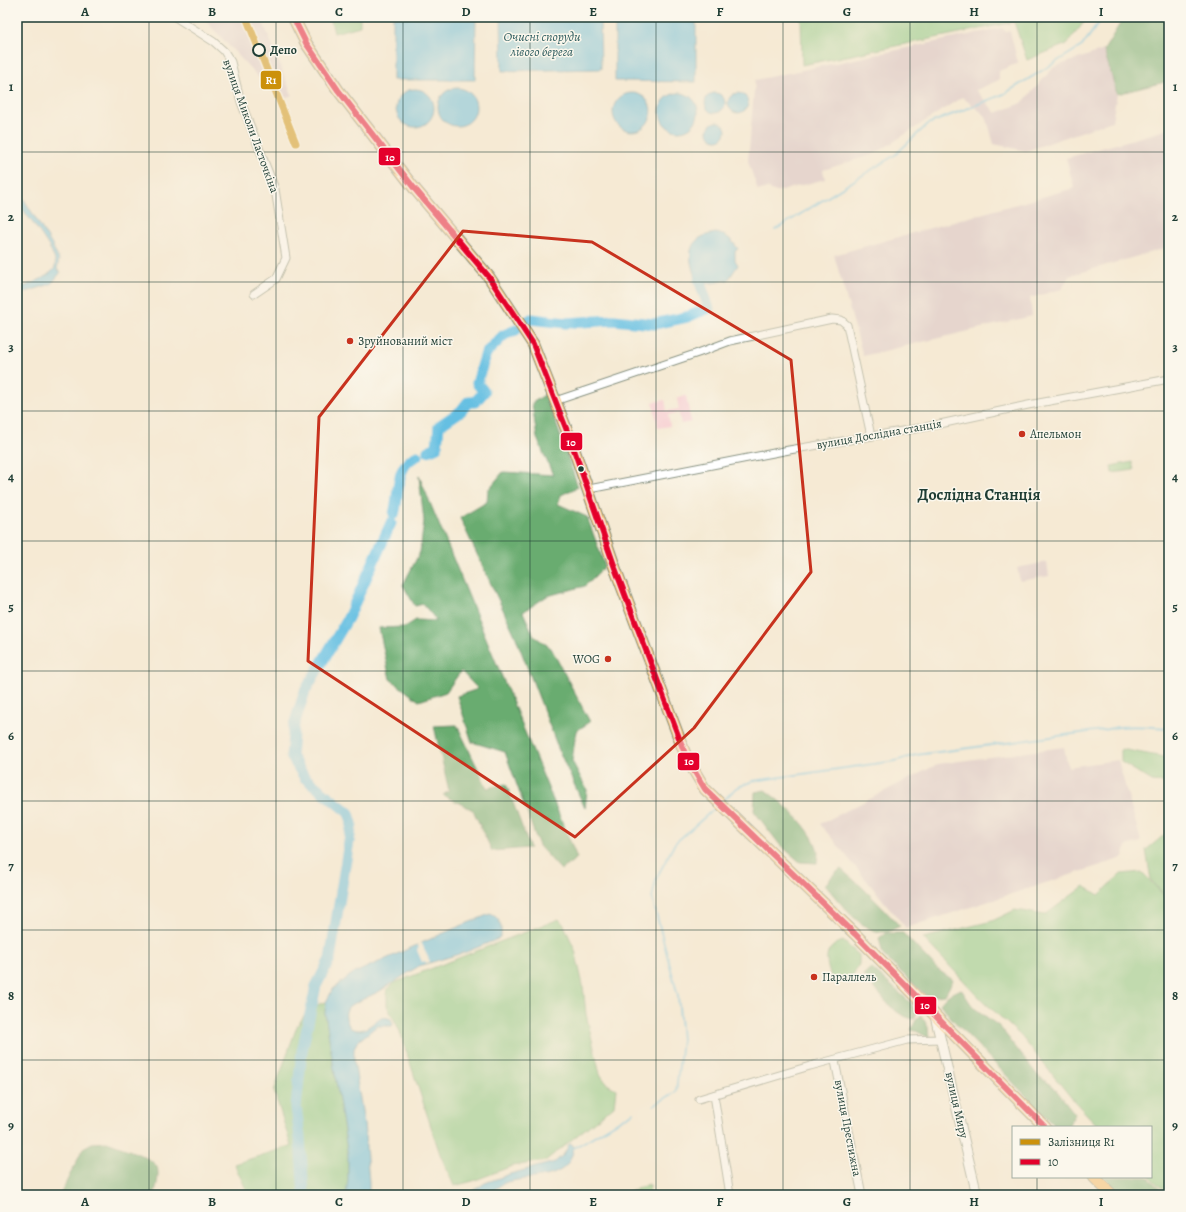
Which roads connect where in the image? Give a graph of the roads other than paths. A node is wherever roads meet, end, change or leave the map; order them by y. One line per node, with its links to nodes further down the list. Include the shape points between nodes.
1 (175, 17): 3 (street, вулиця Миколи Ласточкіна, via 214,42 231,62 241,102 276,189 286,258 276,279)
2 (293, 17): 5 (main road, via 306,43 338,90 414,188 489,277 532,344)
3 (254, 294)
4 (1169, 379): 6 (street, вулиця Дослідна станція)
5 (555, 401): 6 (street, via 730,341 832,319 841,320 847,325); 7 (main road)
6 (871, 436): 7 (street, вулиця Дослідна станція)
7 (589, 489): 8 (main road, via 615,568 671,718 687,759 705,789 855,934)
8 (935, 1016): 9 (street, вулиця Миру); 13 (main road)
9 (941, 1040): 10 (street, via 907,1040); 17 (street, вулиця Миру)
10 (835, 1061): 11 (street); 16 (street, вулиця Престижна)
11 (714, 1095): 12 (street); 15 (street)
12 (699, 1099)
13 (1044, 1126)
14 (1095, 1178): 18 (main road)
15 (730, 1195)
16 (862, 1195)
17 (977, 1195)
18 (1112, 1195)

